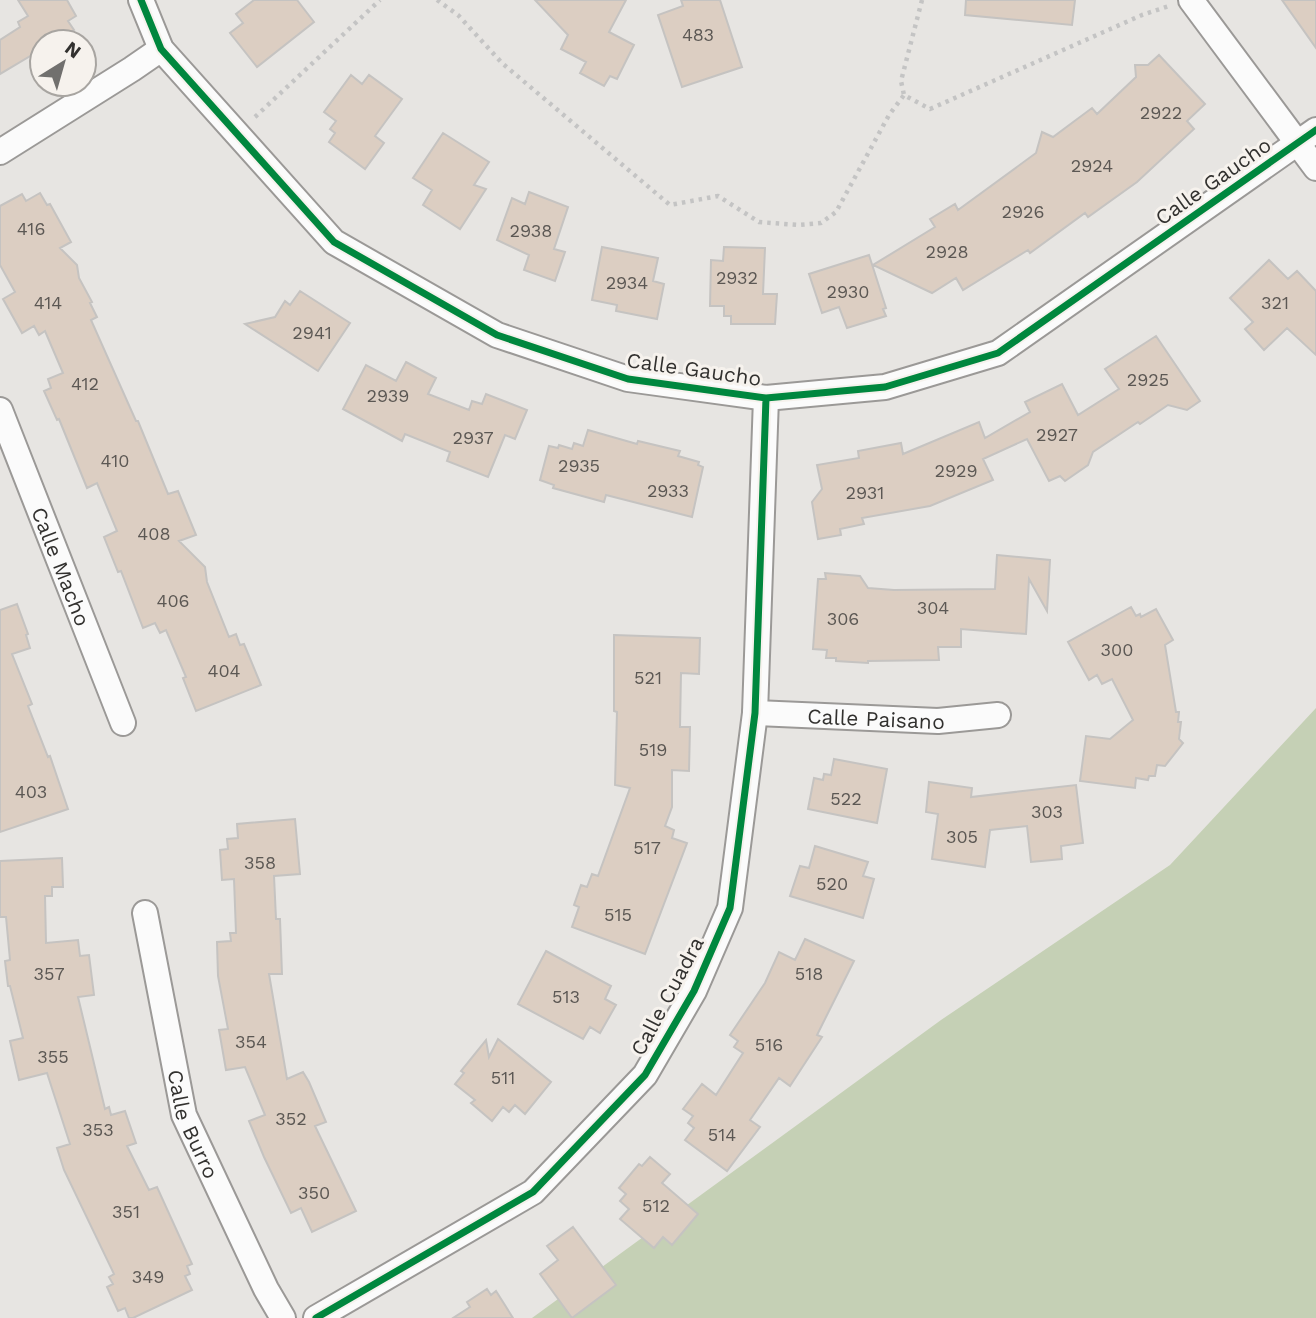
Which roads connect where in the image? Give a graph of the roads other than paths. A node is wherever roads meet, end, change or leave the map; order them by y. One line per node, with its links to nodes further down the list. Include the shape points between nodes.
1 (141, 0): 3 (street, Calle Gaucho)
2 (1183, 2): 4 (street)
3 (161, 49): 5 (street); 7 (street, Calle Gaucho, via 334,242 497,335 628,379)
4 (1307, 137): 6 (street); 7 (street, Calle Gaucho, via 998,353 885,387)
5 (0, 152)
6 (1316, 168)
7 (766, 398): 9 (street, Calle Cuadra)
8 (0, 410): 11 (street, Calle Macho)
9 (755, 713): 10 (street, Calle Paisano, via 937,721); 14 (street, Calle Cuadra, via 730,908 694,991 645,1075 533,1192)
10 (998, 715)
11 (123, 723)
12 (145, 914): 13 (street, Calle Burro, via 184,1115)
13 (283, 1318)
14 (317, 1318)

